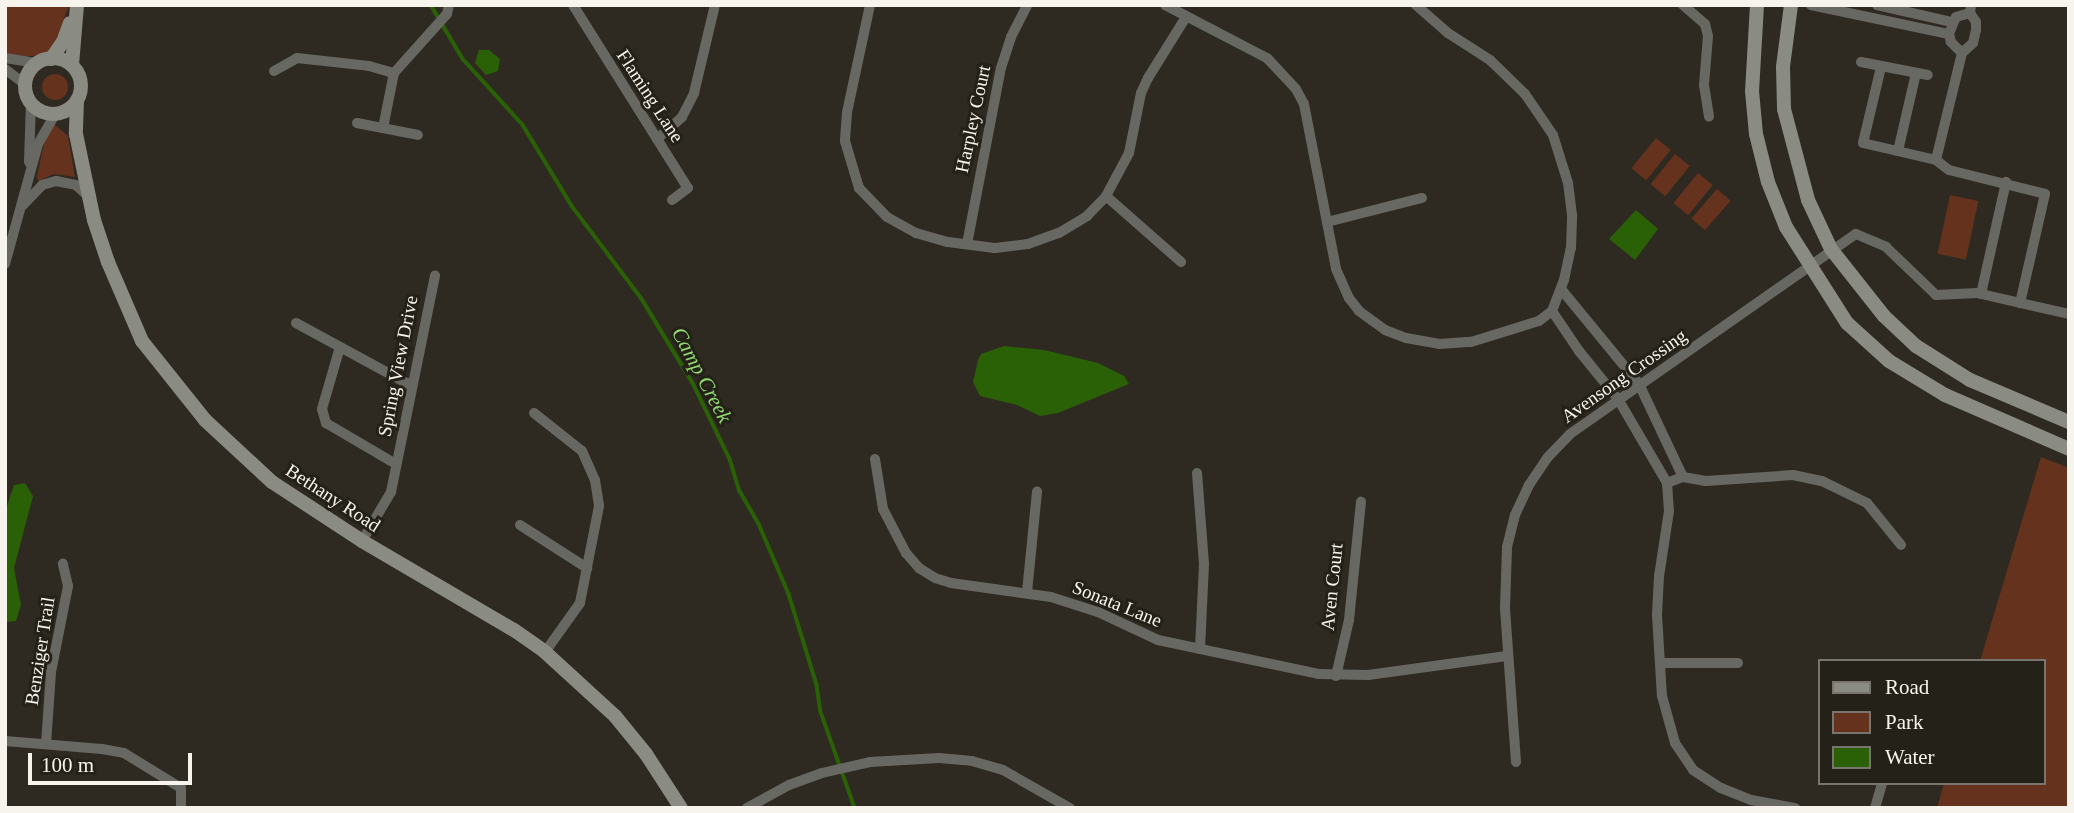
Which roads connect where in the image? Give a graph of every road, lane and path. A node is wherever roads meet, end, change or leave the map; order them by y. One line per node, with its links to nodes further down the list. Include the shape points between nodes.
1 (77, 5): 20 (street, via 63,42); 22 (street)
2 (449, 5): 26 (street, via 447,14)
3 (573, 5): 38 (street, Flaming Lane)
4 (715, 5): 38 (street, via 694,93 682,117)
5 (870, 5): 49 (street, via 847,112 845,141 852,173 869,200 901,226)
6 (1027, 5): 49 (street, Harpley Court, via 1001,68)
7 (1165, 5): 15 (street)
8 (1416, 5): 55 (street, via 1502,71 1553,135 1567,175 1572,215)
9 (1684, 5): 33 (street, via 1705,24 1708,36 1704,85)
10 (1757, 5): 53 (street, via 1752,91 1756,134 1768,182)
11 (1791, 5): 50 (street, via 1783,67 1784,109 1808,200)
12 (1811, 5): 17 (street)
13 (1877, 5): 16 (street)
14 (1970, 9): 16 (street); 18 (street, via 1976,30 1973,43)
15 (1186, 17): 43 (street, via 1148,78 1129,153); 48 (street, via 1267,58 1296,89 1304,104)
16 (1952, 22): 17 (street)
17 (1949, 34): 18 (street)
18 (1962, 53): 40 (street)
19 (5, 58): 20 (street)
20 (43, 61): 22 (street); 29 (street)
21 (1861, 62): 23 (street)
22 (72, 65): 30 (street, via 81,84)
23 (1881, 66): 27 (street); 39 (street, via 1863,143)
24 (5, 68): 29 (street)
25 (274, 71): 26 (street, via 297,58)
26 (394, 73): 35 (street)
27 (1916, 73): 28 (street); 39 (street)
28 (1928, 75)
29 (26, 85): 31 (street)
30 (77, 100): 32 (street); 36 (street, Bethany Road)
31 (31, 103): 32 (street, via 43,112); 41 (street)
32 (59, 113): 36 (street, Bethany Road); 41 (street, via 45,128)
33 (1709, 117)
34 (357, 123): 35 (street)
35 (383, 128): 37 (street)
36 (76, 134): 46 (street, Bethany Road)
37 (418, 135)
38 (657, 139): 45 (street, Flaming Lane, via 688,188)
39 (1898, 151): 40 (street)
40 (1936, 160): 42 (street, via 1949,170)
41 (29, 173): 47 (street)
42 (2006, 182): 56 (street); 57 (street, via 2045,194)
43 (1106, 196): 49 (street, via 1073,225 1044,240 1003,247); 51 (street)
44 (1422, 198): 48 (street)
45 (672, 200)
46 (90, 201): 47 (street, via 76,185 56,181 42,185); 76 (street, Bethany Road, via 107,258 142,341 205,419 272,482)
47 (20, 208): 52 (street)
48 (1327, 222): 58 (street, via 1336,269 1349,298 1385,330 1422,342 1471,342 1539,321)
49 (967, 244)
50 (1831, 248): 53 (street, Avensong Crossing); 56 (street, Avensong Crossing, via 1856,234 1886,247 1936,295); 66 (street, via 1884,316 1916,346 1970,380)
51 (1181, 262)
52 (5, 264)
53 (1808, 266): 62 (street, Avensong Crossing); 67 (street, via 1847,323 1889,361 1970,408)
54 (435, 275): 63 (street, Spring View Drive)
55 (1561, 289): 58 (street); 62 (street)
56 (1982, 294): 57 (street)
57 (2020, 303): 59 (street)
58 (1552, 311): 64 (street)
59 (2069, 314)
60 (296, 323): 61 (street)
61 (340, 347): 63 (street); 69 (street, Spring View Drive, via 322,409 326,423)
62 (1639, 384): 64 (street, Avensong Crossing); 71 (street)
63 (412, 386): 69 (street, Spring View Drive)
64 (1618, 399): 72 (street); 83 (street, Avensong Crossing, via 1558,446 1521,500 1505,563)
65 (534, 413): 79 (street, via 582,451 595,480 599,506)
66 (2069, 422)
67 (2069, 449)
68 (875, 459): 80 (street, Sonata Lane, via 883,509 919,568 951,583)
69 (396, 464): 76 (street, Spring View Drive, via 391,492)
70 (1197, 473): 81 (street, via 1203,564)
71 (1683, 477): 72 (street); 77 (street, via 1706,481 1793,475 1822,481 1867,503)
72 (1667, 483): 84 (street, via 1669,511 1657,615)
73 (1037, 491): 80 (street)
74 (1361, 502): 86 (street, Aven Court, via 1349,620)
75 (520, 525): 79 (street)
76 (362, 541): 82 (street, Bethany Road)
77 (1901, 545)
78 (63, 564): 88 (street, Benziger Trail, via 68,586 51,673)
79 (587, 568): 82 (street, via 580,603)
80 (1027, 592): 81 (street, Sonata Lane, via 1098,612 1158,640)
81 (1200, 649): 86 (street, Sonata Lane)
82 (545, 652): 92 (street, Bethany Road, via 615,716)
83 (1507, 656): 86 (street, Sonata Lane); 89 (street, Avensong Crossing)
84 (1661, 663): 85 (street); 95 (street, via 1668,728 1693,770 1735,795)
85 (1738, 663)
86 (1336, 676)
87 (5, 741): 88 (street)
88 (46, 744): 91 (street, via 124,753 181,788)
89 (1516, 762)
90 (1881, 785): 96 (street)
91 (181, 808)
92 (681, 808)
93 (747, 808): 94 (street, via 822,773 870,762 939,758 1003,770)
94 (1070, 808)
95 (1795, 808)
96 (1875, 808)

